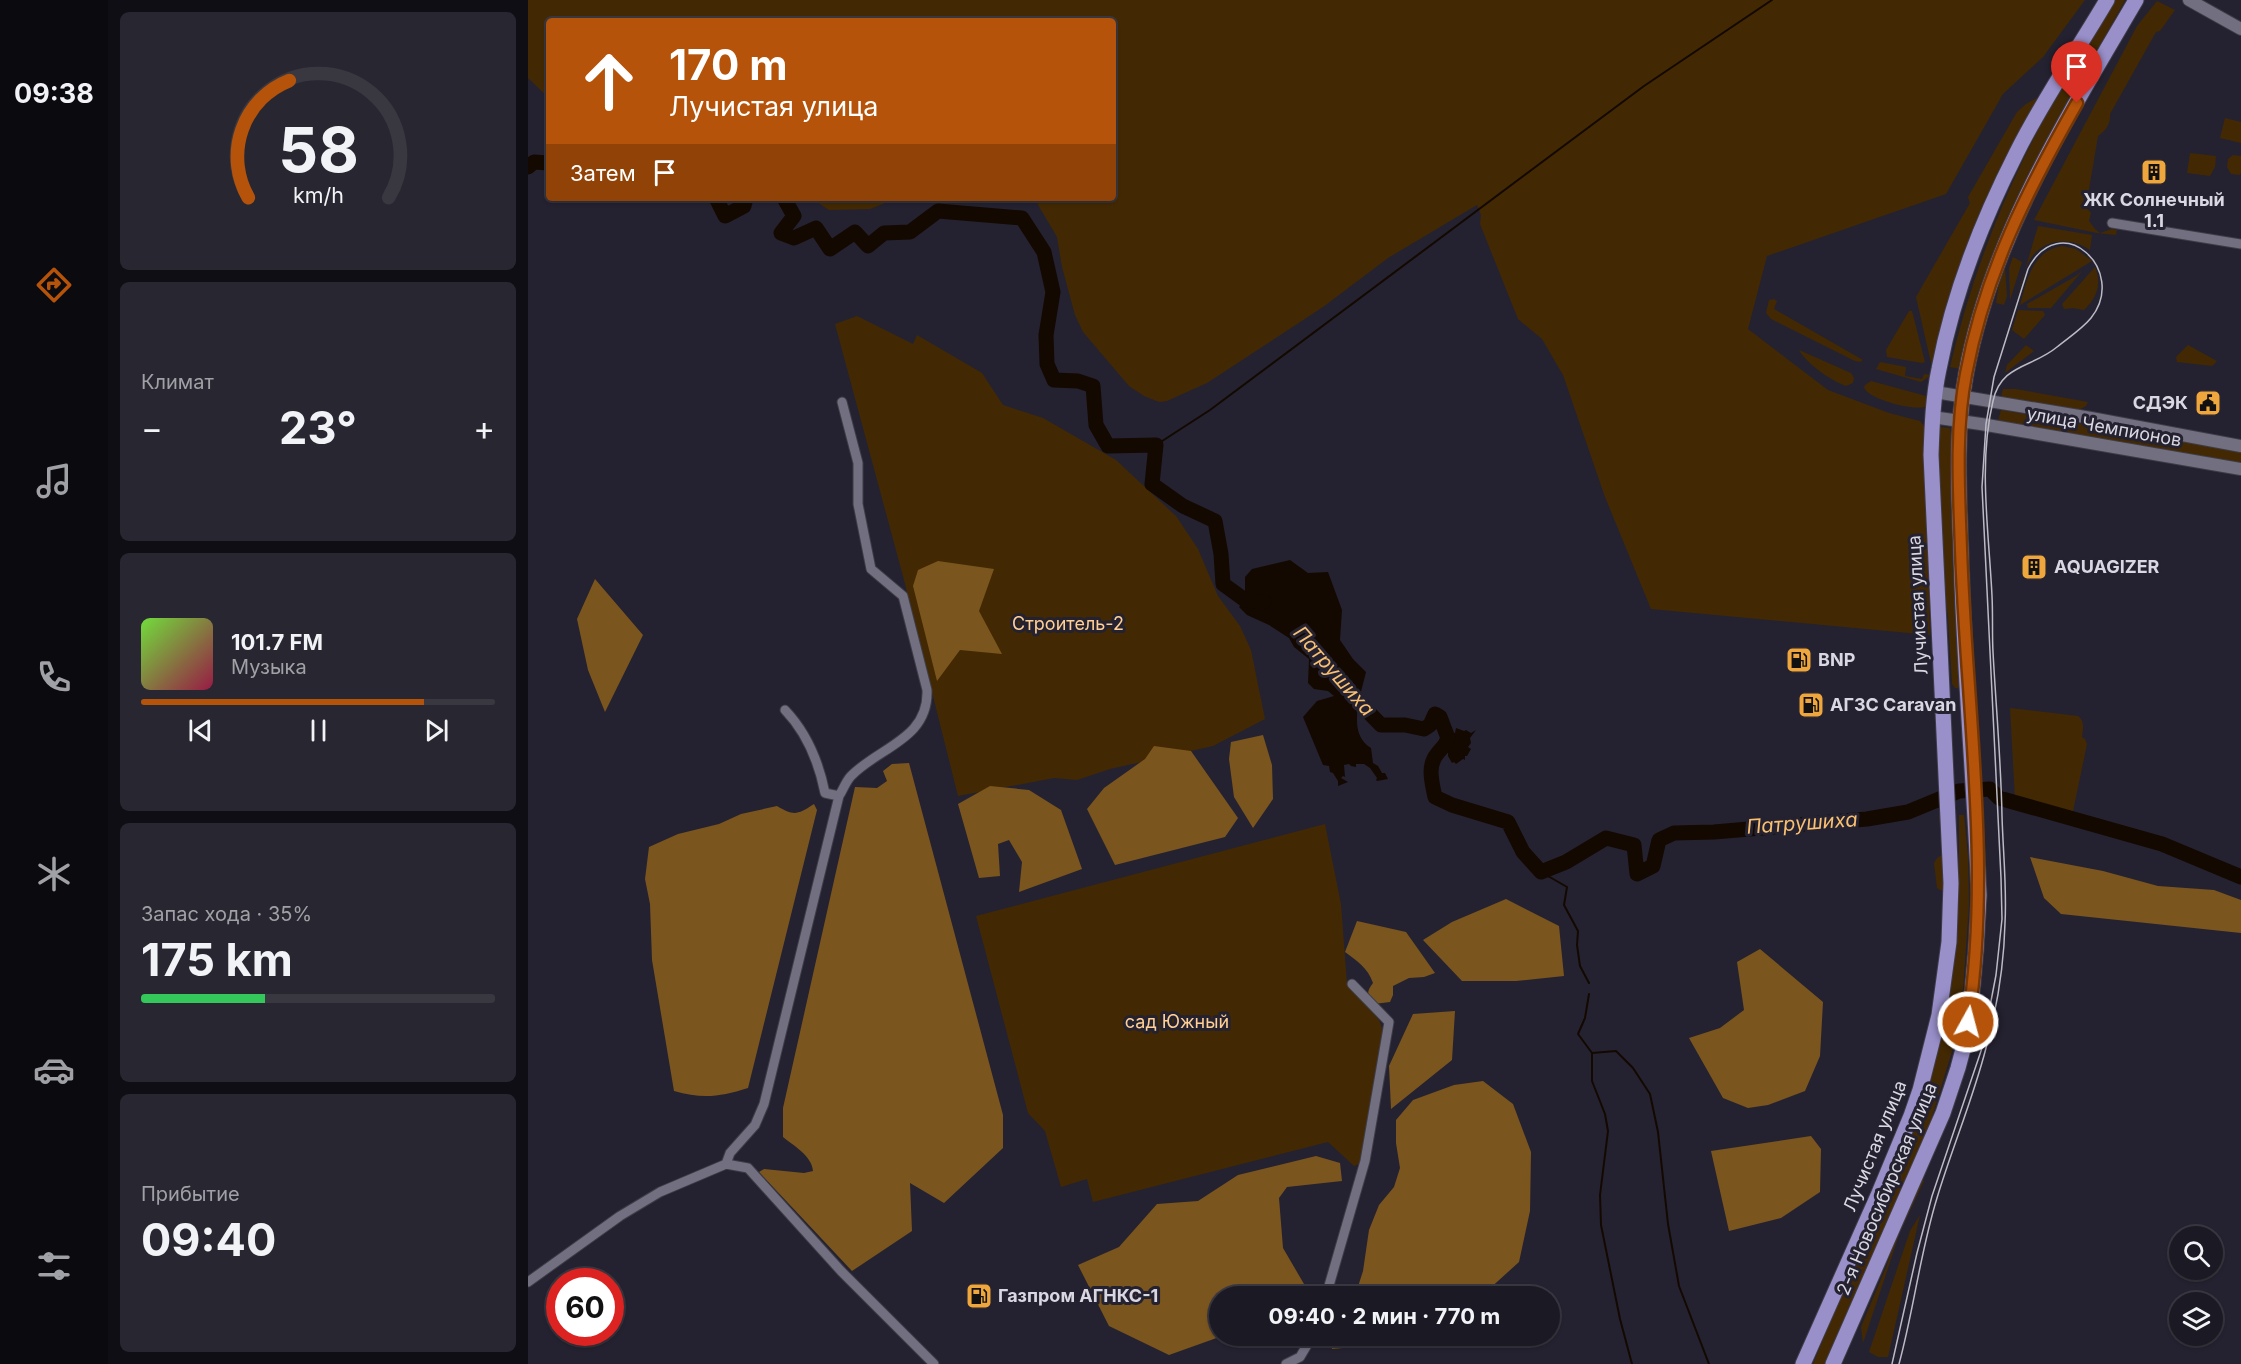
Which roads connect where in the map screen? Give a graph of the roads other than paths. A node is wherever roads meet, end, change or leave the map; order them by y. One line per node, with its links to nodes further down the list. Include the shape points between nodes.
1 (2107, 0): 7 (main road, Лучистая улица, via 2016,154 1989,215 1948,325)
2 (2136, 0): 8 (main road, via 2035,178 2001,252 1979,321)
3 (2189, 0): 4 (street)
4 (2241, 29)
5 (2112, 223): 6 (street)
6 (2241, 244)
7 (1935, 392): 8 (street, улица Чемпионов); 10 (main road, Лучистая улица)
8 (1963, 396): 11 (main road); 12 (street, улица Чемпионов)
9 (842, 402): 15 (street, via 858,463 858,504 871,569 903,596 928,703 912,732 850,777)
10 (1932, 417): 11 (street, улица Чемпионов); 20 (main road, Лучистая улица, via 1933,519 1951,883 1949,942 1934,1041 1911,1116)
11 (1960, 421): 13 (street, улица Чемпионов); 26 (main road, 2-я Новосибирская улица, via 1962,591 1978,923 1966,1038 1943,1113)
12 (2241, 446)
13 (2241, 469)
14 (785, 710): 15 (street, via 796,721 821,769 825,792)
15 (839, 796): 17 (street, via 764,1104 755,1125 730,1153)
16 (1352, 984): 19 (street, via 1389,1022 1365,1161)
17 (726, 1164): 18 (street, via 660,1192); 22 (street, via 748,1168 841,1271)
18 (528, 1282)
19 (1329, 1286)
20 (1820, 1327): 24 (main road, Лучистая улица); 25 (main road)
21 (1306, 1346): 23 (street, via 1300,1357)
22 (934, 1364)
23 (1286, 1364)
24 (1803, 1364)
25 (1809, 1364)
26 (1833, 1364)

